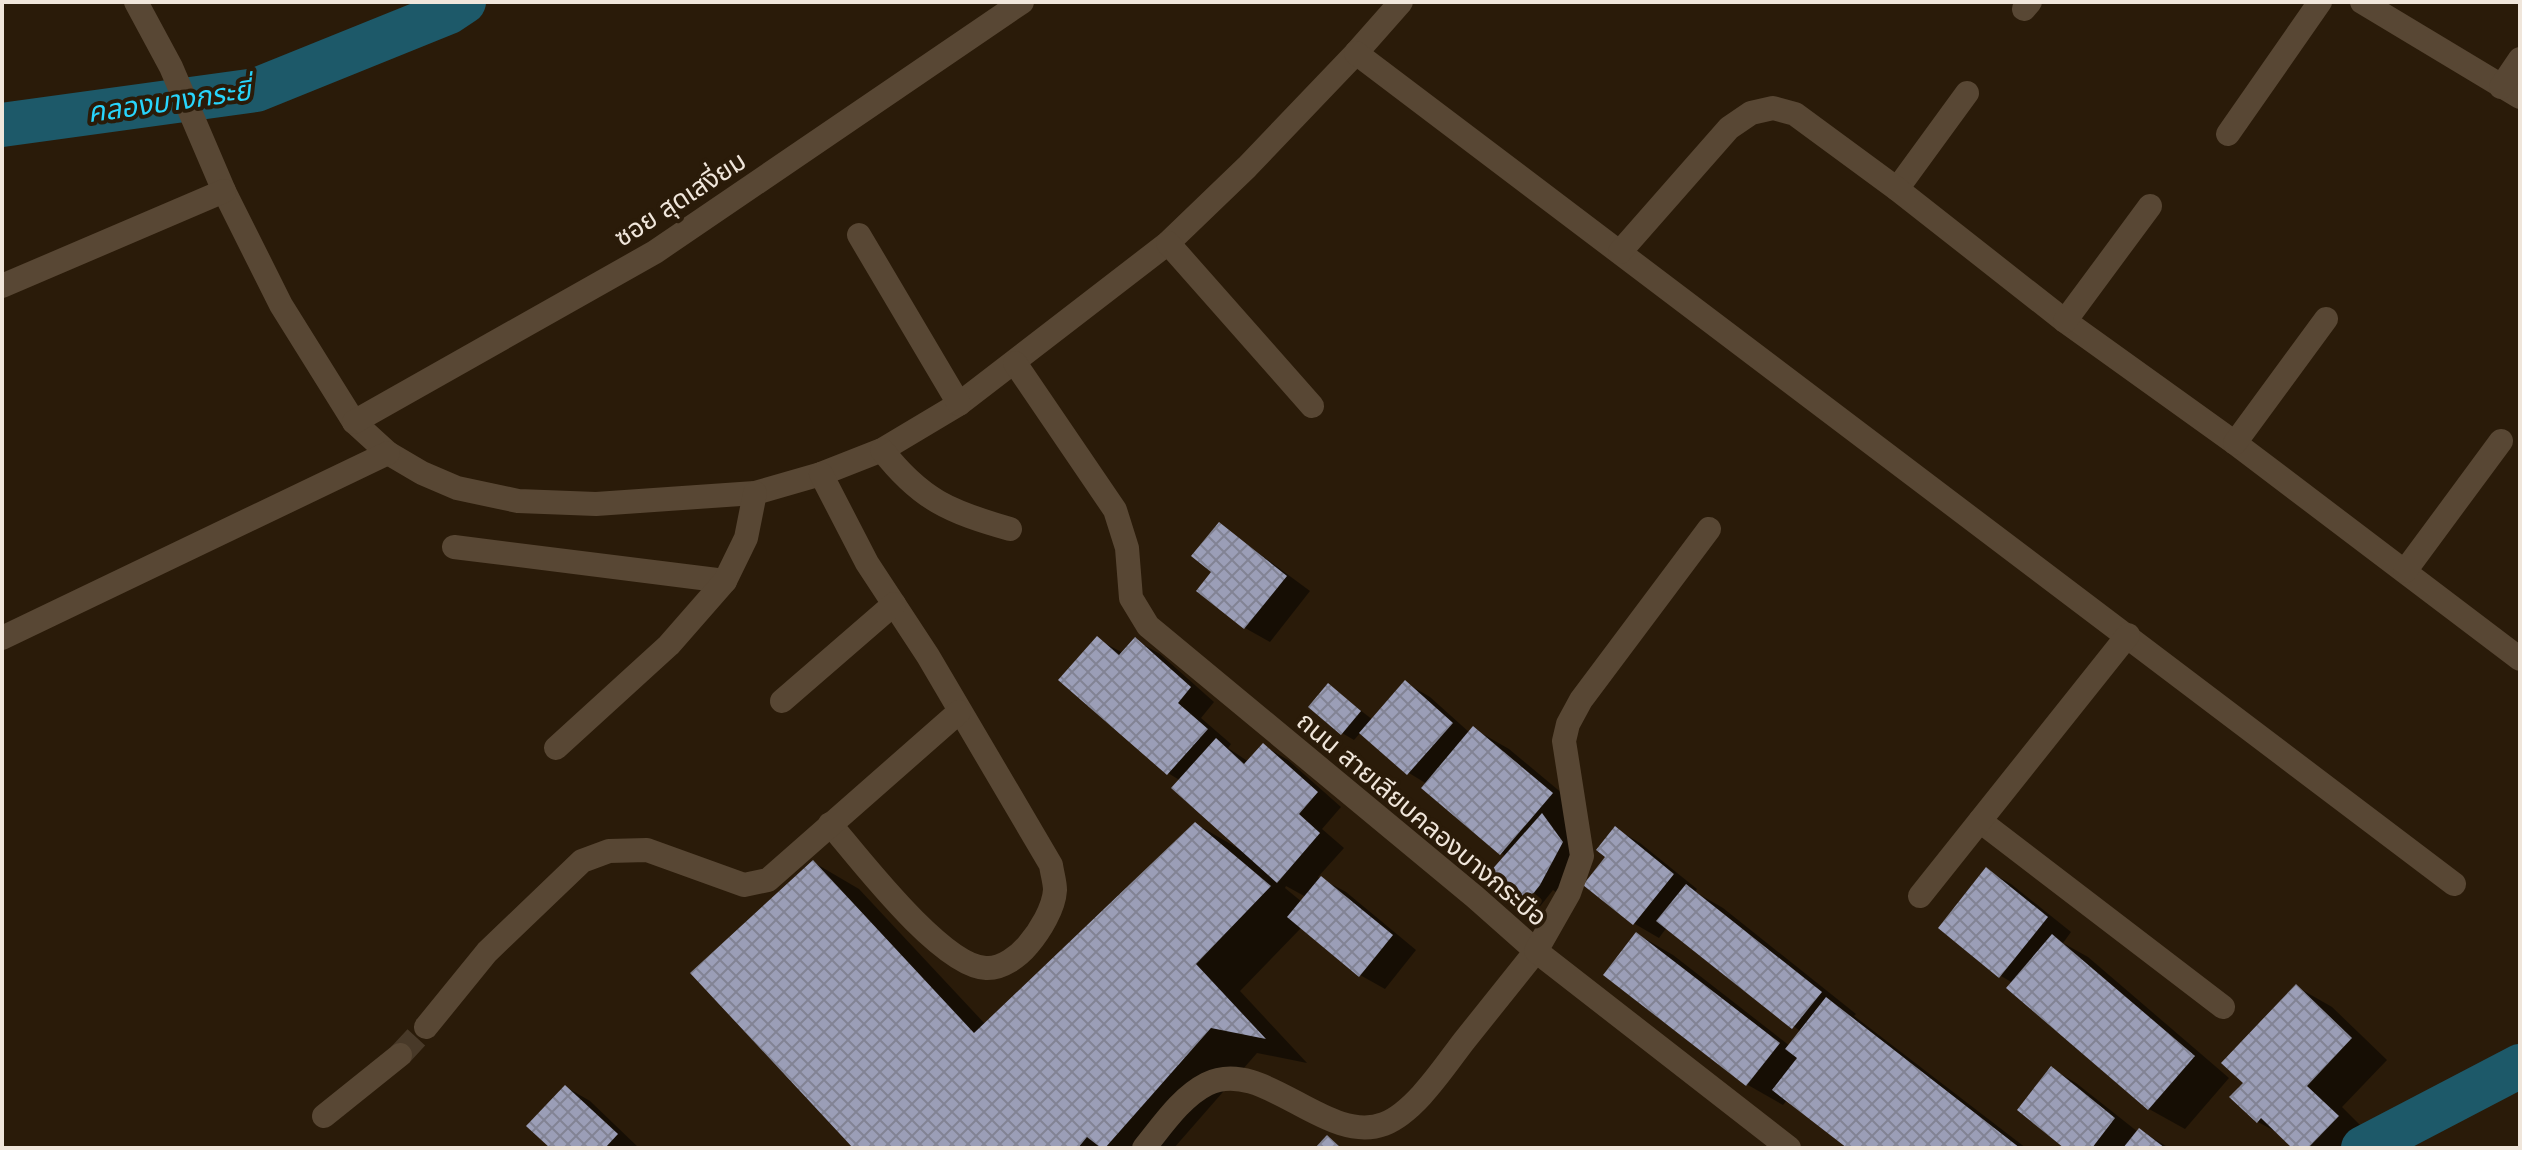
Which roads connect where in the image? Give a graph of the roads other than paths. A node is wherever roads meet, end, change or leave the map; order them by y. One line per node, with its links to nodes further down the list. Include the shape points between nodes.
1 (136, 2): 12 (street, via 171,67)
2 (1022, 2): 23 (street, ซอย สุดเสงี่ยม, via 655,252)
3 (1401, 2): 6 (street)
4 (2320, 2): 10 (street)
5 (2362, 2): 8 (street)
6 (1356, 53): 15 (street); 16 (street)
7 (2520, 59): 8 (street)
8 (2510, 92)
9 (1967, 93): 11 (street)
10 (2228, 134)
11 (1897, 189): 16 (street, via 1795,114 1773,108 1751,113 1729,128); 19 (street)
12 (224, 191): 17 (street); 23 (street, via 281,305)
13 (2150, 206): 19 (street)
14 (859, 235): 21 (street)
15 (1168, 243): 20 (street); 22 (street)
16 (1620, 252): 36 (street)
17 (2, 286)
18 (2326, 319): 25 (street)
19 (2065, 321): 25 (street)
20 (1015, 363): 21 (street); 46 (street, ถนน สายเลียบคลองบางกระบือ, via 1115,510 1127,548 1131,598 1148,626)
21 (959, 404): 26 (street)
22 (1312, 406)
23 (354, 422): 27 (street)
24 (2501, 441): 33 (street)
25 (2235, 443): 33 (street)
26 (882, 450): 28 (street); 30 (street, via 927,497 965,516)
27 (388, 453): 29 (street, via 457,488 518,501 596,504); 37 (street)
28 (821, 474): 29 (street); 35 (street)
29 (755, 493): 34 (street, via 746,538)
30 (1010, 529)
31 (1709, 529): 46 (street, via 1568,724 1564,741 1582,856 1569,893)
32 (454, 547): 34 (street)
33 (2405, 571): 38 (street)
34 (725, 581): 41 (street, via 669,645)
35 (894, 604): 39 (street); 40 (street)
36 (2128, 635): 42 (street); 44 (street)
37 (2, 638)
38 (2520, 659)
39 (782, 701)
40 (959, 712): 43 (street); 43 (street, via 1051,865 1055,890 1047,917 1008,963 986,968 958,957 913,921)
41 (556, 748)
42 (1980, 821): 45 (street); 47 (street)
43 (830, 824): 48 (street, via 768,880 744,885 647,850 609,851 582,861 487,952)
44 (2454, 884)
45 (1920, 896)
46 (1536, 951): 51 (street, ถนน สายเลียบคลองบางกระบือ, via 1407,1109 1383,1124); 54 (street)
47 (2223, 1007)
48 (426, 1027)
49 (400, 1055): 50 (street)
50 (324, 1116)
51 (1354, 1126): 52 (street, via 1235,1077 1209,1083 1186,1098); 53 (street)
52 (1144, 1148)
53 (1368, 1148)
54 (1789, 1148)

